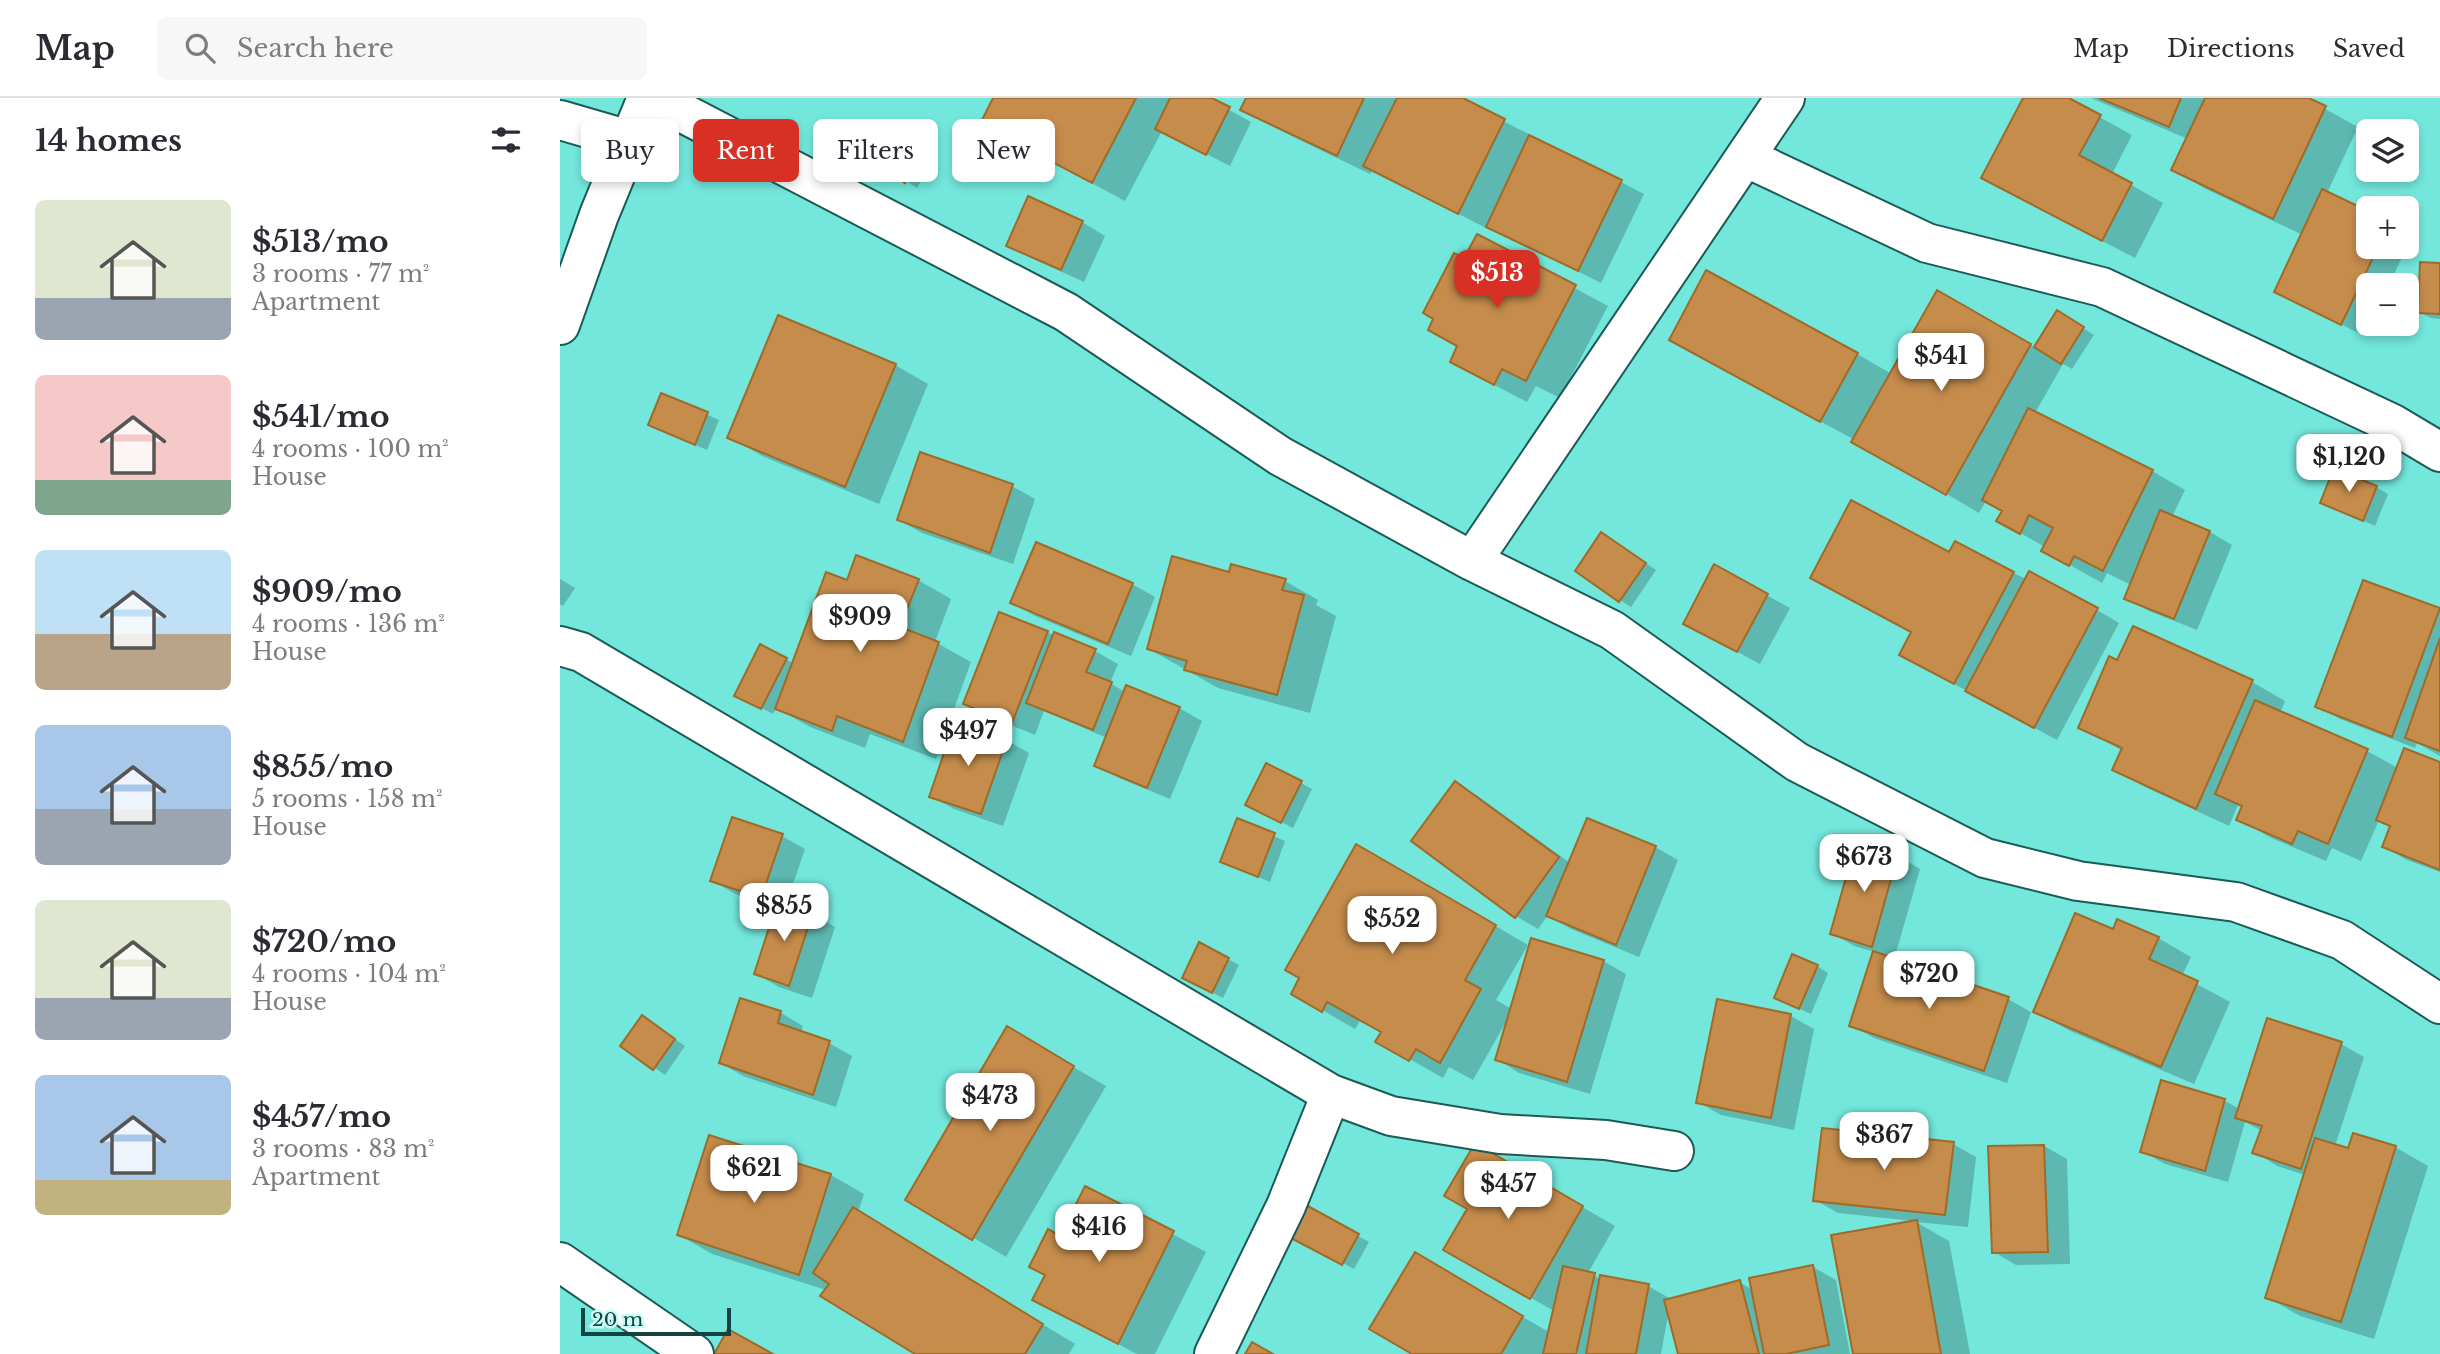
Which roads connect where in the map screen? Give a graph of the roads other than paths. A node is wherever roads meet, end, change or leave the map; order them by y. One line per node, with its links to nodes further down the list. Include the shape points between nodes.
1 (647, 98): 4 (street)
2 (654, 98): 11 (street, via 1066,312 1280,456)
3 (1785, 98): 7 (street)
4 (638, 119)
5 (560, 120): 6 (street)
6 (581, 126)
7 (1746, 158): 10 (street, via 1927,243 2102,287 2393,424); 11 (street)
8 (612, 182): 9 (street)
9 (560, 325)
10 (2440, 452)
11 (1472, 561): 13 (street, via 1612,630 1797,762 1984,858 2078,881 2236,902 2342,940)
12 (560, 646): 14 (street, via 581,652)
13 (2440, 1004)
14 (1331, 1094): 15 (street, via 1405,1119 1500,1134 1606,1140); 18 (street, via 1286,1206)
15 (1674, 1151)
16 (560, 1262): 17 (street)
17 (694, 1354)
18 (1214, 1354)

